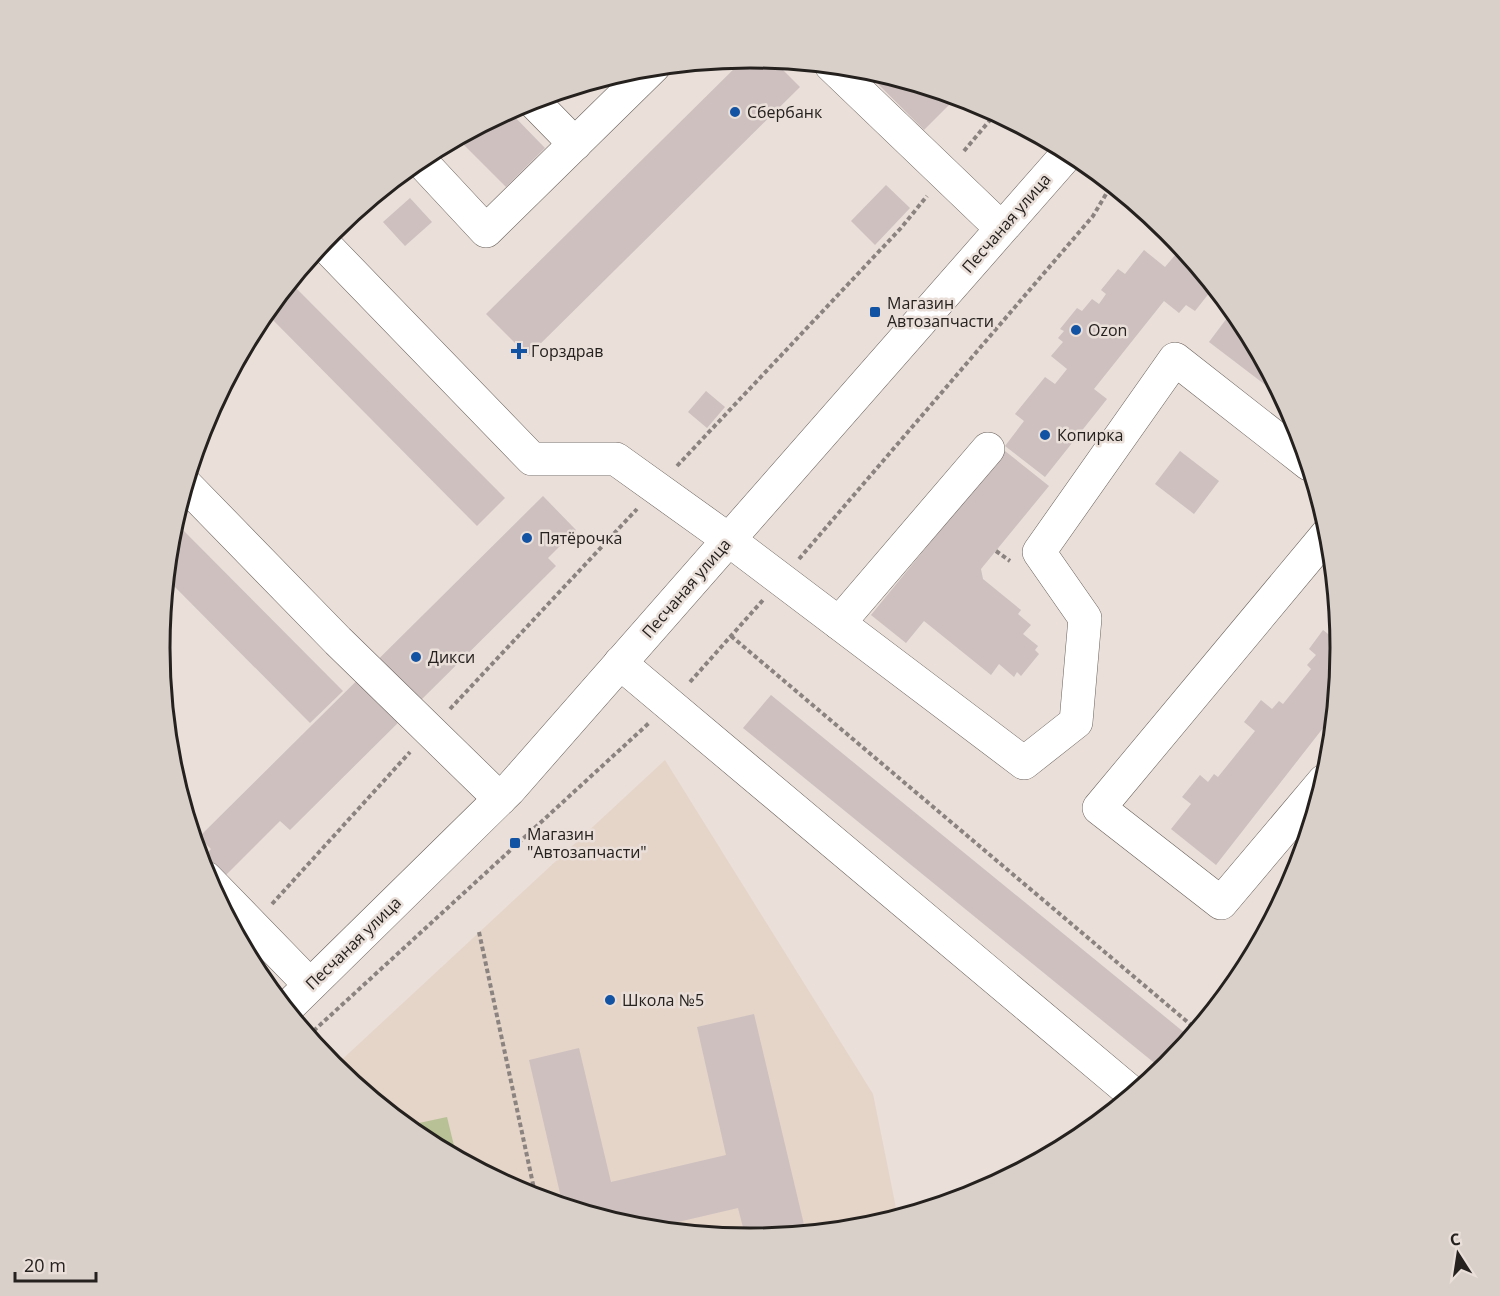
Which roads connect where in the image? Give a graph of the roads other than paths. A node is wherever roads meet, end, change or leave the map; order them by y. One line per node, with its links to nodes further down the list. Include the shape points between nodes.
1 (841, 75): 7 (street)
2 (642, 78): 4 (street)
3 (540, 107): 4 (street)
4 (575, 144): 6 (street, via 486,231)
5 (1063, 159): 7 (street, Песчаная улица)
6 (425, 166)
7 (1001, 228): 12 (street, Песчаная улица)
8 (329, 249): 12 (street, via 532,459 616,459)
9 (988, 449): 14 (street)
10 (1298, 455): 14 (street, via 1175,359 1039,552 1085,618 1076,722 1024,763)
11 (191, 490): 17 (street)
12 (729, 540): 14 (street); 15 (street, Песчаная улица)
13 (1320, 542): 16 (street, via 1100,808 1221,903)
14 (839, 623)
15 (620, 663): 17 (street, Песчаная улица); 21 (street)
16 (1311, 796)
17 (500, 799): 19 (street, Песчаная улица)
18 (226, 899): 19 (street)
19 (310, 985): 20 (street, Песчаная улица)
20 (291, 1004)
21 (1127, 1089)

